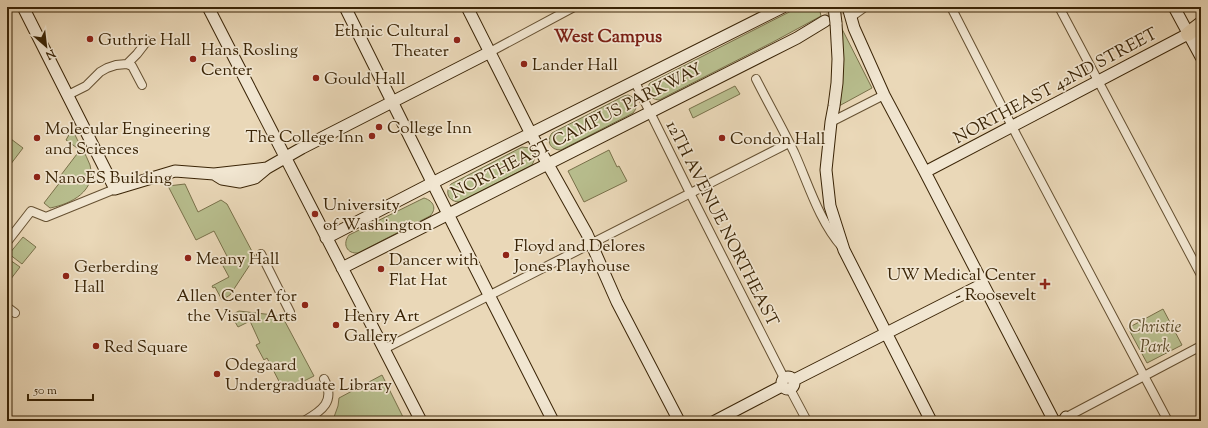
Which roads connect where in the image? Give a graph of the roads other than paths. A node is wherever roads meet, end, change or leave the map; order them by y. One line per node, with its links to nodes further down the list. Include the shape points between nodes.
1 (23, 7): 36 (street)
2 (208, 7): 32 (street)
3 (345, 7): 26 (street)
4 (467, 7): 17 (street)
5 (574, 7): 17 (street)
6 (783, 7): 21 (street, NORTHEAST CAMPUS PARKWAY)
7 (834, 7): 28 (street, bridge, via 838,53 837,83)
8 (865, 7): 12 (street)
9 (951, 7): 29 (street)
10 (1058, 7): 22 (street)
11 (1174, 7): 15 (street)
12 (848, 11): 25 (street)
13 (825, 21): 27 (street, NORTHEAST CAMPUS PARKWAY, via 797,38)
14 (1201, 24): 15 (highway)
15 (1195, 32): 18 (street); 22 (street, NORTHEAST 42ND STREET)
16 (147, 41): 19 (street)
17 (490, 52): 26 (street); 30 (street)
18 (1201, 57)
19 (127, 64): 23 (street, via 132,66); 24 (street, via 107,68 86,86)
20 (756, 79): 31 (street)
21 (635, 82): 27 (street, 12TH AVENUE NORTHEAST); 30 (street, NORTHEAST CAMPUS PARKWAY)
22 (1099, 82): 29 (street, NORTHEAST 42ND STREET); 45 (street)
23 (142, 85)
24 (72, 93)
25 (884, 95): 28 (street); 34 (street)
26 (392, 102): 32 (street); 35 (street)
27 (649, 112): 33 (street, NORTHEAST CAMPUS PARKWAY); 37 (street, 12TH AVENUE NORTHEAST)
28 (830, 122): 42 (street, via 826,170 828,194)
29 (1012, 126): 34 (street, NORTHEAST 42ND STREET); 54 (street)
30 (530, 134): 33 (street); 35 (street, NORTHEAST CAMPUS PARKWAY)
31 (789, 143): 37 (street); 42 (street, via 833,237)
32 (285, 158): 36 (street, via 268,168 214,174 175,171); 39 (street)
33 (548, 163): 38 (street, NORTHEAST CAMPUS PARKWAY); 41 (street)
34 (925, 172): 46 (street)
35 (433, 183): 38 (street); 39 (street, NORTHEAST CAMPUS PARKWAY)
36 (115, 189): 40 (street, via 46,217 31,211)
37 (690, 193): 41 (street); 56 (street, 12TH AVENUE NORTHEAST)
38 (448, 213): 44 (street, NORTHEAST CAMPUS PARKWAY); 47 (street)
39 (326, 238): 44 (street)
40 (7, 242)
41 (591, 244): 47 (street); 61 (street, via 617,302)
42 (844, 250): 51 (street)
43 (261, 254): 49 (street)
44 (342, 268): 53 (street)
45 (1201, 275)
46 (983, 284): 51 (street); 65 (street)
47 (489, 295): 53 (street); 60 (street)
48 (7, 307): 50 (street)
49 (290, 312)
50 (15, 313)
51 (886, 333): 56 (street); 64 (street)
52 (1201, 346): 54 (street)
53 (384, 349): 59 (street)
54 (1144, 376): 57 (street); 66 (street)
55 (324, 379): 58 (street, via 328,395 325,405)
56 (788, 383): 62 (street); 63 (street, 12TH AVENUE NORTHEAST)
57 (1063, 420)
58 (304, 421)
59 (421, 421)
60 (553, 421)
61 (679, 421)
62 (715, 421)
63 (806, 421)
64 (931, 421)
65 (1054, 421)
66 (1168, 421)

